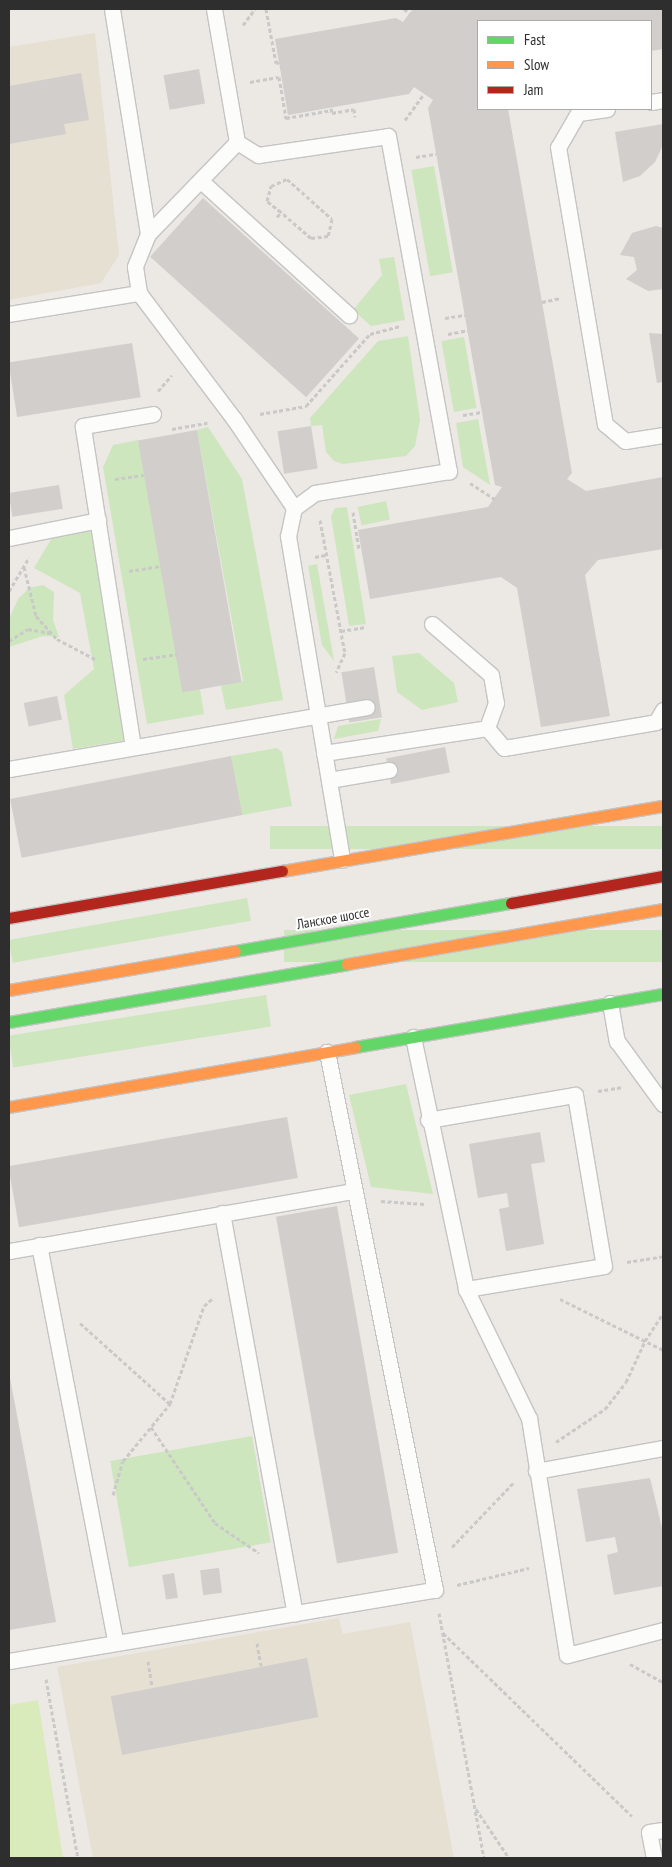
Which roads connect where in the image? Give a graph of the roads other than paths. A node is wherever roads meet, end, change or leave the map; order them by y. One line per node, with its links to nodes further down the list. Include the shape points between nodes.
1 (112, 9): 6 (lane)
2 (214, 9): 4 (lane)
3 (600, 110): 11 (lane, via 578,113 558,146 605,424 625,441)
4 (237, 142): 5 (lane); 12 (lane, via 258,155 388,136 449,471 314,493)
5 (201, 181): 6 (lane); 9 (lane)
6 (148, 234): 7 (lane, via 135,267)
7 (139, 293): 8 (lane); 12 (lane, via 234,419)
8 (9, 314)
9 (349, 315)
10 (154, 414): 13 (lane, via 83,426)
11 (663, 435)
12 (294, 508): 18 (lane, via 288,536)
13 (98, 520): 14 (lane); 20 (lane)
14 (9, 538)
15 (432, 624): 19 (lane, via 490,675 496,703)
16 (366, 707): 18 (lane)
17 (663, 710): 19 (lane, via 656,722 504,748)
18 (318, 716): 20 (lane); 21 (lane)
19 (487, 728): 21 (lane)
20 (133, 747): 22 (lane)
21 (324, 753): 24 (lane)
22 (9, 769)
23 (389, 770): 24 (lane)
24 (329, 780): 26 (lane)
25 (663, 806): 26 (street)
26 (342, 860): 29 (street)
27 (663, 876): 30 (street, Ланское шоссе)
28 (663, 909): 33 (street)
29 (9, 918)
30 (9, 990)
31 (663, 994): 32 (street)
32 (610, 1003): 34 (street); 36 (lane, via 618,1041)
33 (9, 1022)
34 (413, 1037): 35 (street); 38 (lane)
35 (327, 1052): 37 (street); 39 (lane)
36 (663, 1104)
37 (9, 1107)
38 (428, 1120): 43 (lane); 43 (lane, via 575,1095 604,1266)
39 (352, 1191): 40 (lane); 46 (lane, via 435,1590 314,1616)
40 (222, 1213): 41 (lane); 46 (lane)
41 (39, 1245): 42 (lane); 48 (lane)
42 (9, 1251)
43 (466, 1289): 45 (lane, via 529,1418)
44 (663, 1448): 45 (lane)
45 (535, 1464): 47 (lane, via 567,1655)
46 (294, 1613): 48 (lane)
47 (663, 1630)
48 (116, 1643): 49 (lane)
49 (9, 1661)
50 (656, 1831): 51 (lane)
51 (654, 1858)

